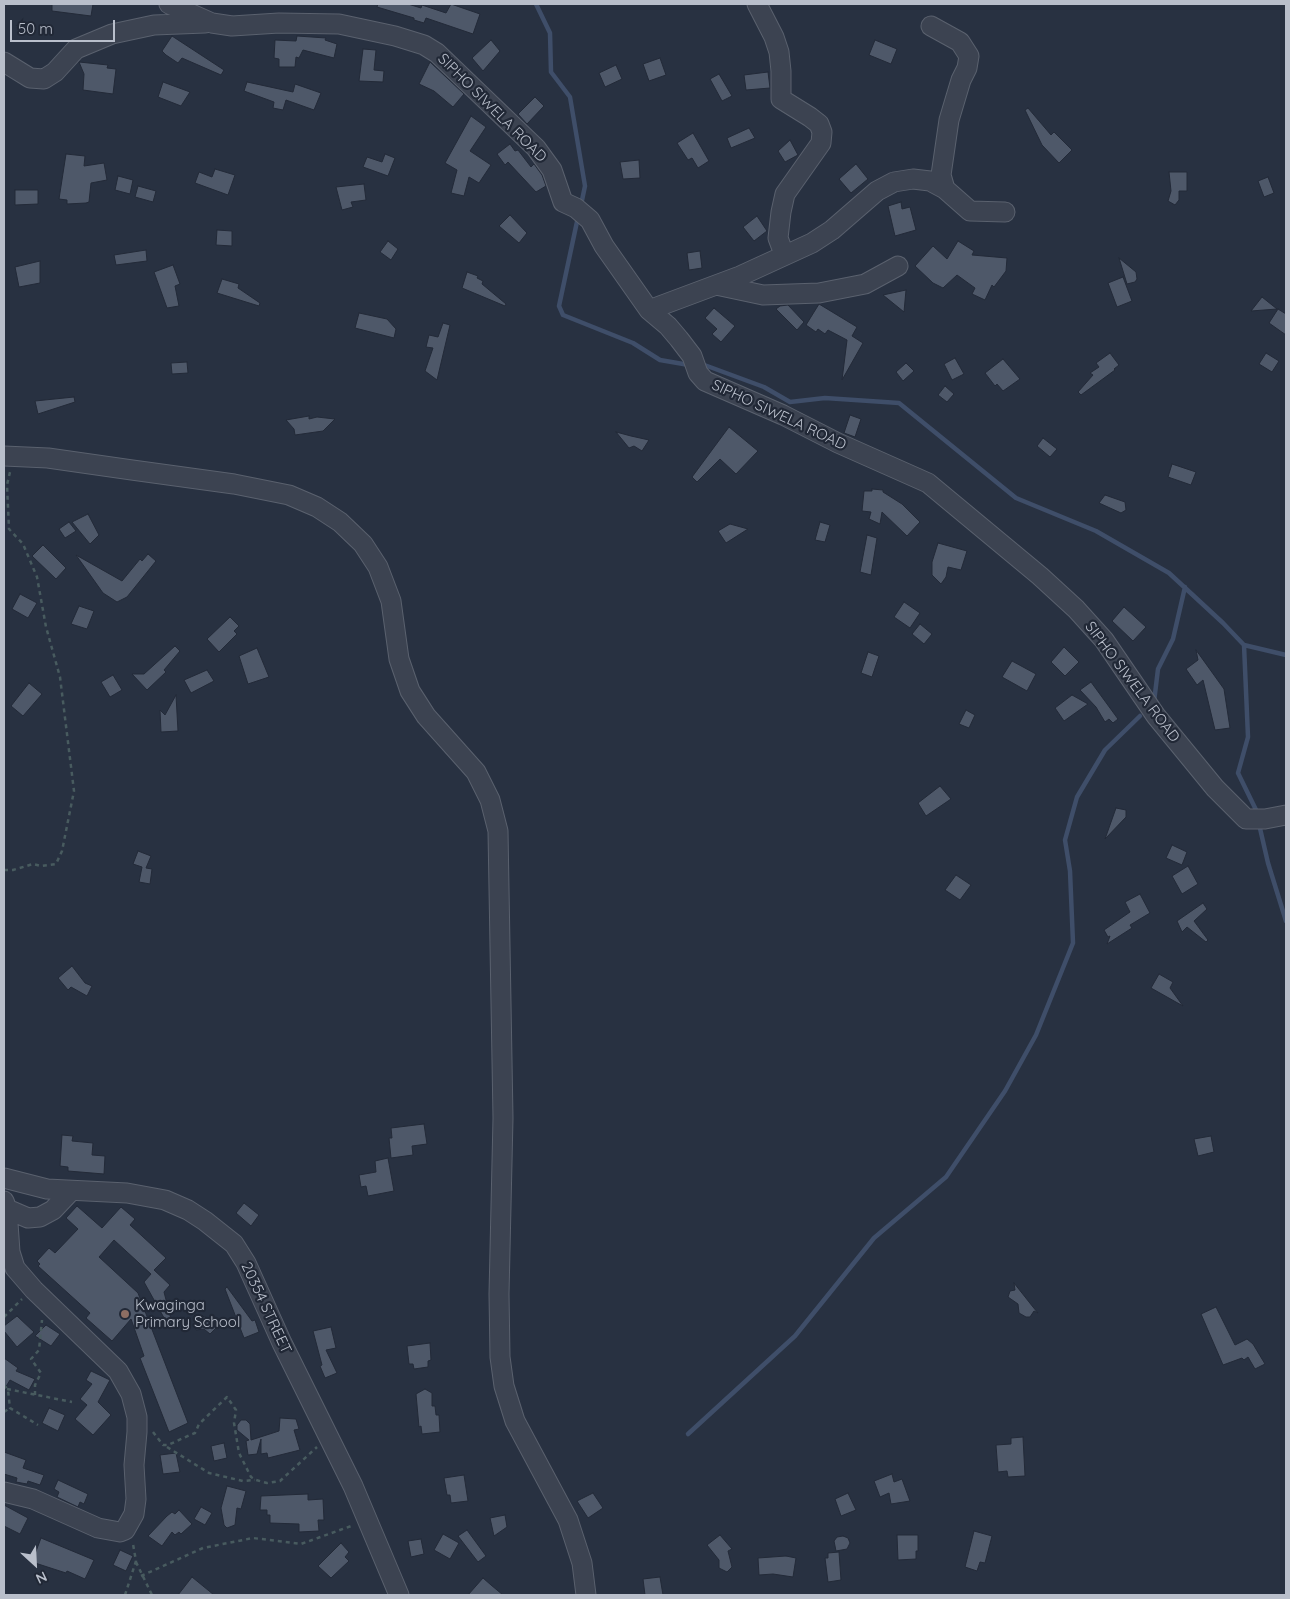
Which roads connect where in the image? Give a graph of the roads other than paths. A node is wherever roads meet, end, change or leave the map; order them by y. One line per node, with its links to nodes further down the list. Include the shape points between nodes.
1 (169, 4): 3 (street, SIPHO SIWELA ROAD)
2 (757, 4): 8 (street, via 779,52 781,99 810,116 822,132 818,147 785,194 778,238)
3 (212, 23): 5 (street, via 154,25 112,34 76,49 44,79 30,78); 11 (street, SIPHO SIWELA ROAD, via 232,26 339,24 424,45 442,57 536,148 552,170 563,202 590,220 604,246)
4 (931, 26): 6 (street, via 960,42 969,56 948,120 941,175)
5 (4, 62)
6 (945, 189): 7 (street, via 970,211); 8 (street, via 930,180 894,182 832,230 812,243)
7 (1005, 212)
8 (784, 254): 10 (street)
9 (898, 266): 10 (street, via 865,284 819,293 763,295)
10 (716, 285): 11 (street)
11 (649, 310): 13 (street, SIPHO SIWELA ROAD, via 668,326 705,382 928,483 945,496 1076,609 1104,640 1156,716 1215,788 1246,819)
12 (9, 456): 19 (street, via 48,458 183,477 296,497 348,528 381,572 391,601 399,659 410,691 426,716 476,772 490,800 498,831 503,1118 500,1356 514,1421 568,1520 582,1563)
13 (1286, 815)
14 (4, 1178): 15 (street, 20354 STREET, via 47,1189)
15 (71, 1191): 16 (street, via 53,1210 40,1217 28,1218); 18 (street, 20354 STREET, via 127,1193 165,1200 188,1210 224,1234 246,1262 368,1520)
16 (6, 1205): 17 (street, via 11,1260 15,1268 118,1371 131,1394 136,1417 136,1499 134,1514 125,1530 120,1532 98,1528 33,1499)
17 (4, 1492)
18 (399, 1595)
19 (586, 1595)

